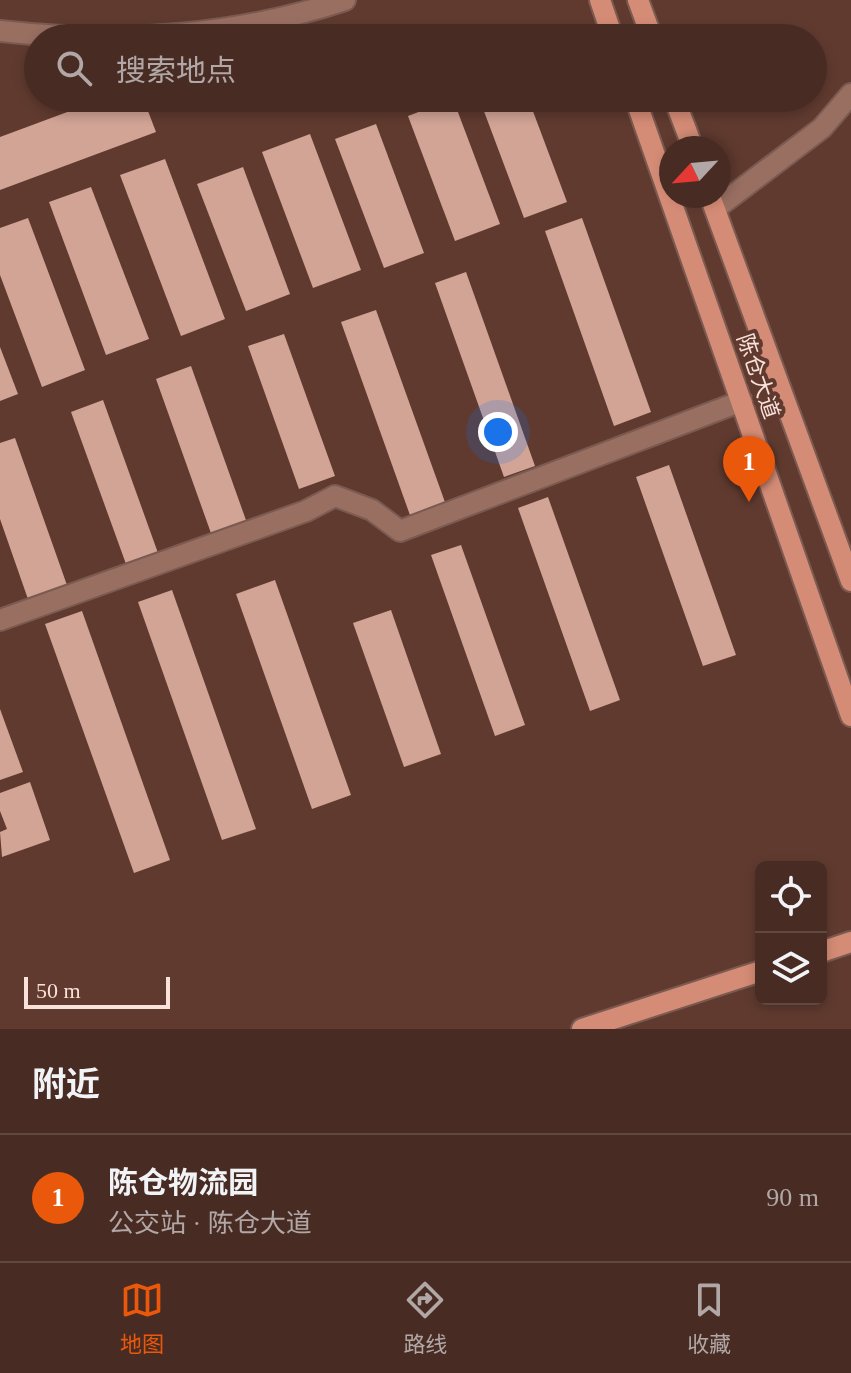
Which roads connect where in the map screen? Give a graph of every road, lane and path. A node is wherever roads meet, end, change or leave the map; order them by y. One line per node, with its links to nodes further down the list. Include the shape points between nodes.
1 (345, 0): 4 (street)
2 (600, 0): 5 (main road)
3 (638, 0): 6 (main road)
4 (249, 24)
5 (608, 24)
6 (647, 24)
7 (0, 31): 8 (street)
8 (24, 33)
9 (851, 94): 13 (street, via 822,128)
10 (640, 112): 15 (main road, 陈仓大道)
11 (679, 112): 12 (main road)
12 (688, 136)
13 (731, 191)
14 (715, 208): 16 (main road)
15 (742, 401): 17 (street, via 400,531 372,510 335,496 306,511); 18 (main road, 陈仓大道)
16 (851, 581)
17 (0, 620)
18 (851, 716)
19 (851, 942): 20 (main road)
20 (827, 950)
21 (755, 973): 22 (main road)
22 (582, 1029)

